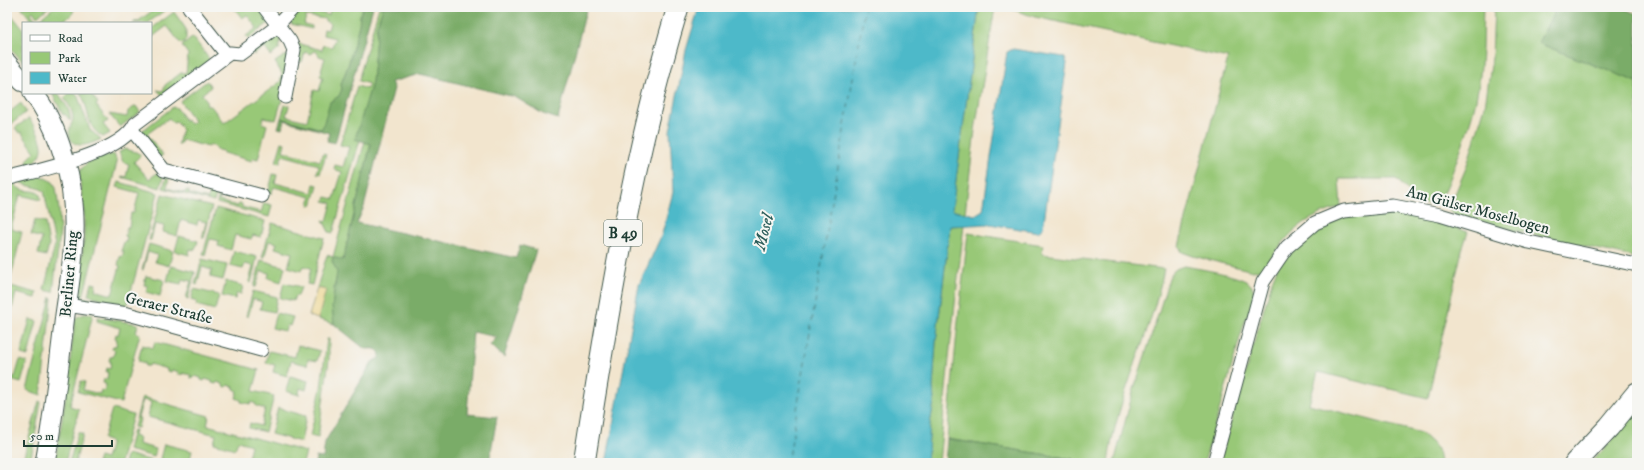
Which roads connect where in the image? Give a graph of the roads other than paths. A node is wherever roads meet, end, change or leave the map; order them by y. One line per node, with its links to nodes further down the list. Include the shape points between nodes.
1 (190, 7): 6 (street)
2 (264, 7): 5 (street)
3 (294, 7): 5 (street)
4 (678, 7): 20 (main road, B 49, via 634,179 614,278)
5 (278, 25): 6 (street, via 240,54); 10 (street, via 294,50)
6 (227, 55): 11 (street, via 139,120)
7 (7, 63): 8 (street)
8 (22, 81)
9 (33, 94): 12 (street, Berliner Ring, via 46,113)
10 (285, 97)
11 (132, 130): 12 (street, via 113,146); 14 (street, via 164,170)
12 (66, 162): 13 (street); 16 (street, Berliner Ring, via 74,203 73,245)
13 (7, 179)
14 (262, 196)
15 (1637, 265): 21 (street, Am Gülser Moselbogen, via 1529,242 1440,215 1393,206 1344,211 1314,224 1288,247 1264,282)
16 (66, 305): 17 (street, Geraer Straße, via 128,314); 19 (street, Berliner Ring)
17 (261, 350)
18 (1637, 393): 22 (main road)
19 (45, 463)
20 (584, 463)
21 (1214, 463)
22 (1575, 463)

